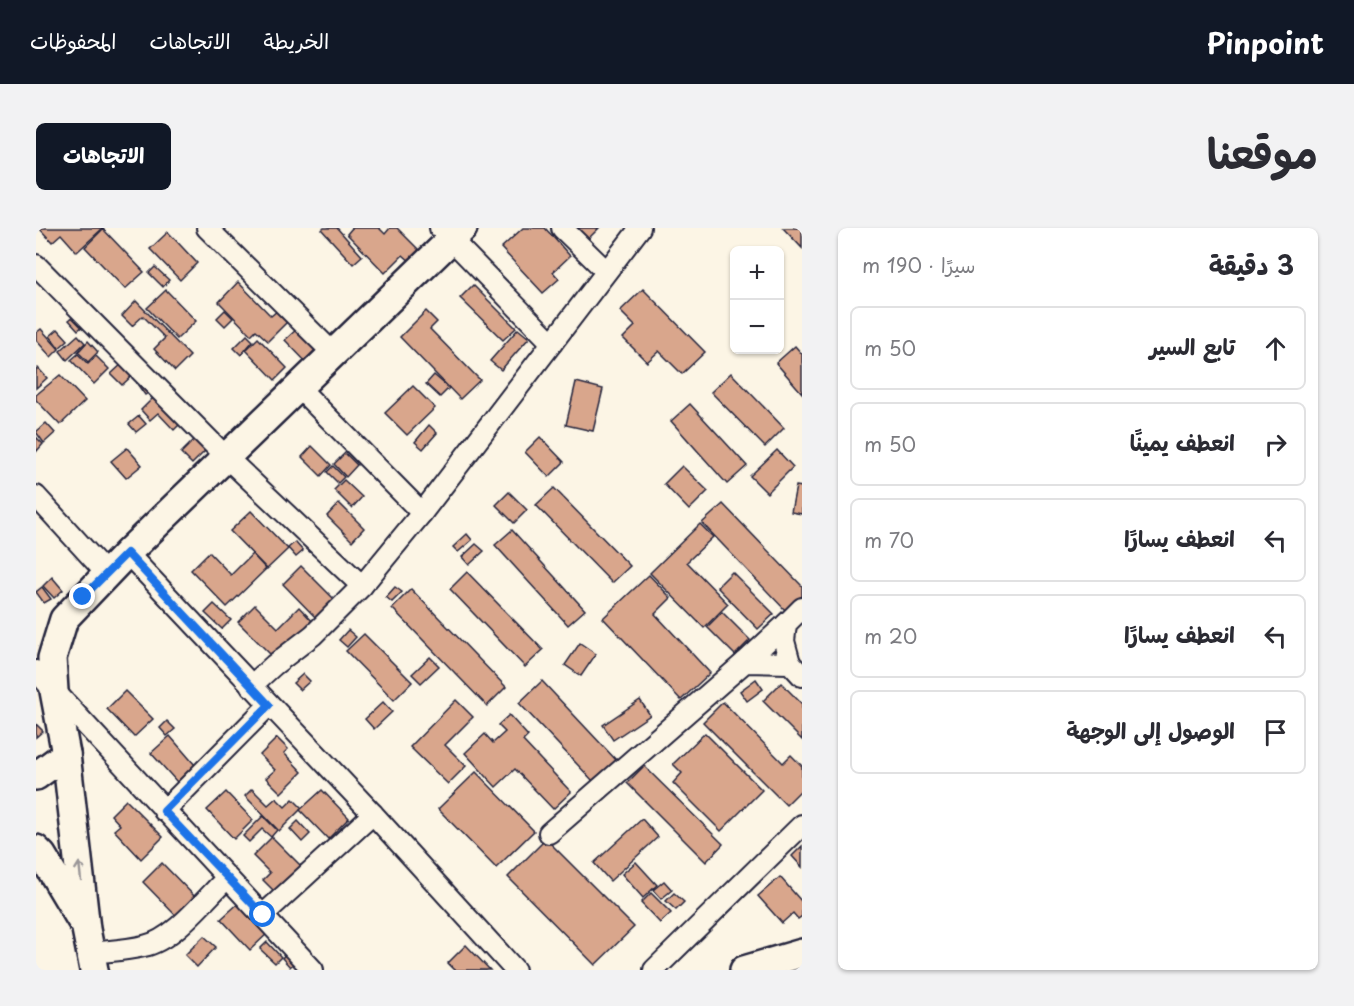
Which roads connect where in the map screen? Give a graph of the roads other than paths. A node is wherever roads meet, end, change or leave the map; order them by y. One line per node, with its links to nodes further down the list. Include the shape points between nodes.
1 (207, 228): 8 (street)
2 (562, 228): 6 (street)
3 (640, 228): 6 (street)
4 (451, 232): 7 (street); 8 (main road)
5 (36, 265): 10 (street)
6 (606, 272): 7 (street)
7 (552, 343): 12 (street)
8 (333, 353): 9 (main road)
9 (298, 387): 10 (main road); 12 (street)
10 (226, 457): 13 (main road); 15 (street)
11 (36, 496): 14 (street)
12 (422, 513): 15 (street)
13 (127, 553): 14 (main road); 21 (street)
14 (106, 574): 20 (main road, via 64,619)
15 (362, 586): 21 (street, via 313,635)
16 (802, 608): 17 (street)
17 (786, 624): 18 (street); 19 (street, via 784,641)
18 (745, 662): 19 (street); 28 (street)
19 (796, 669)
20 (45, 681): 23 (main road); 25 (street)
21 (251, 686): 22 (street)
22 (269, 705): 25 (street); 26 (street)
23 (66, 754): 24 (main road); 32 (main road, one-way to 23)
24 (36, 776)
25 (164, 811): 30 (street)
26 (373, 814): 31 (street); 35 (street)
27 (802, 825): 36 (street)
28 (549, 833)
29 (38, 855): 32 (main road)
30 (227, 878): 31 (street); 32 (street, via 163,938 146,946)
31 (263, 915): 34 (street)
32 (91, 951)
33 (802, 953): 37 (main road)
34 (313, 970)
35 (515, 970)
36 (654, 970)
37 (744, 970)

